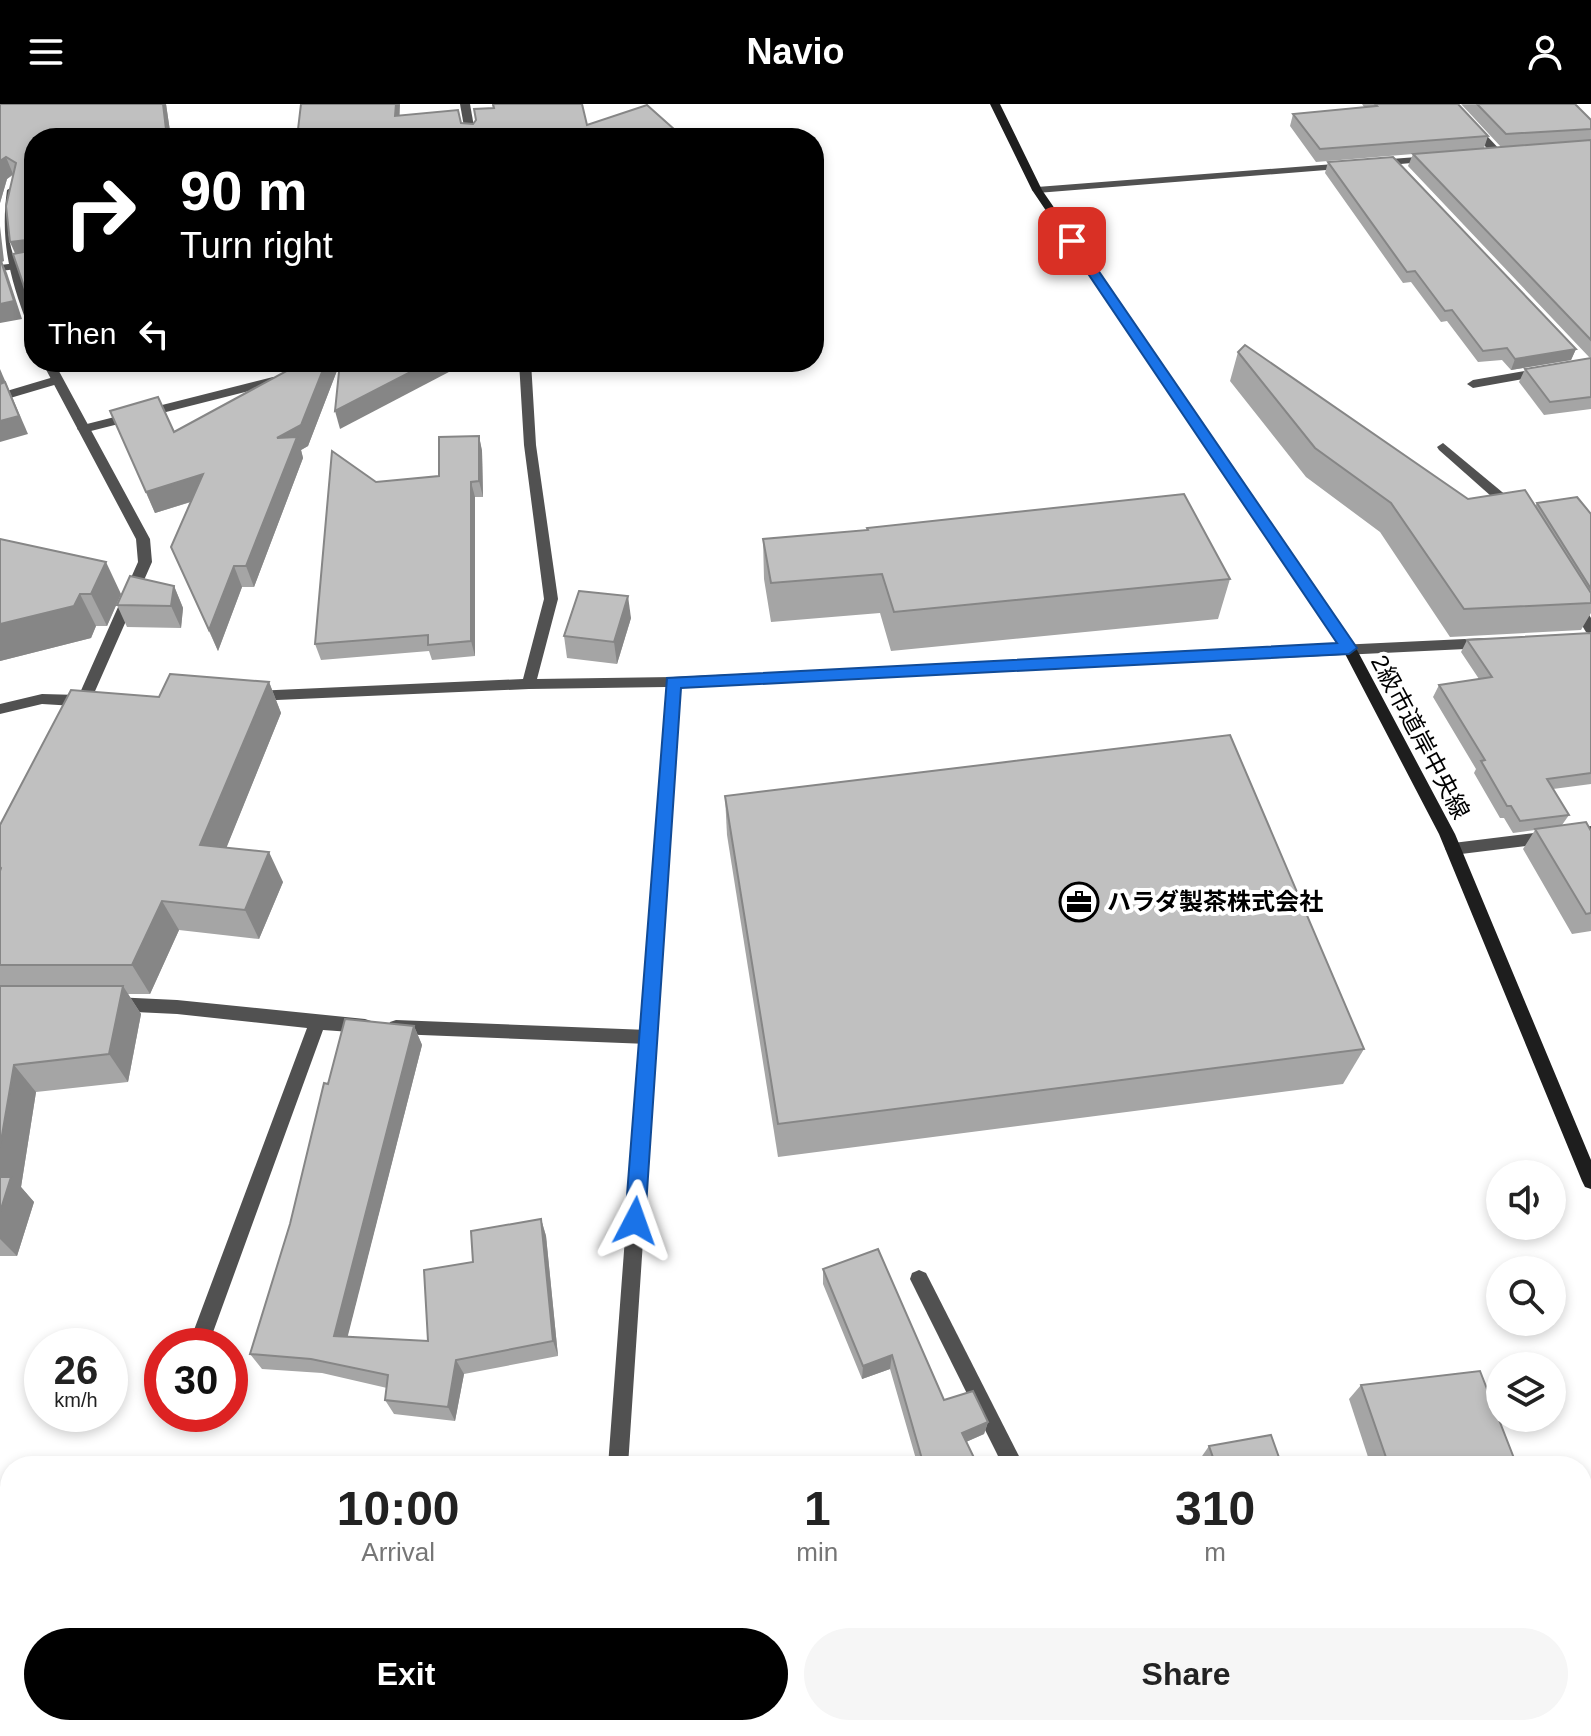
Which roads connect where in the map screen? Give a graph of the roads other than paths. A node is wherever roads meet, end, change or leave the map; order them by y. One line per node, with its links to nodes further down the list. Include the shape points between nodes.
1 (465, 104): 4 (street)
2 (995, 104): 12 (street, 2級市道岸中央線)
3 (1452, 104): 6 (street)
4 (469, 128)
5 (1513, 153): 6 (street)
6 (1498, 154): 7 (street)
7 (1483, 155)
8 (1439, 158): 9 (street)
9 (1394, 162): 10 (street); 12 (street)
10 (1405, 173)
11 (15, 180): 13 (street, via 3,220)
12 (1037, 190): 28 (street, 2級市道岸中央線)
13 (6, 268): 14 (street)
14 (24, 305)
15 (1557, 369): 20 (street)
16 (53, 372): 18 (street)
17 (526, 372): 30 (street, via 551,599)
18 (57, 380): 21 (street); 22 (street)
19 (273, 381): 22 (street)
20 (1473, 384)
21 (0, 397)
22 (83, 429): 32 (street, via 143,539 145,562)
23 (1443, 447): 24 (street, via 1517,511)
24 (1525, 524)
25 (1566, 590): 26 (street)
26 (1591, 629)
27 (1502, 643): 28 (street)
28 (1349, 648): 29 (street); 36 (street, 2級市道岸中央線)
29 (673, 682): 30 (street); 39 (street)
30 (529, 684): 31 (street)
31 (236, 697)
32 (92, 701): 33 (street, via 42,699); 34 (street)
33 (0, 709)
34 (70, 729)
35 (1591, 832): 36 (street)
36 (1453, 849): 40 (street, 2級市道岸中央線)
37 (93, 1004): 38 (street, via 170,1004)
38 (317, 1024): 39 (street); 42 (street)
39 (648, 1037): 43 (street)
40 (1591, 1181)
41 (919, 1279): 44 (street)
42 (205, 1328)
43 (619, 1456)
44 (1009, 1456)

